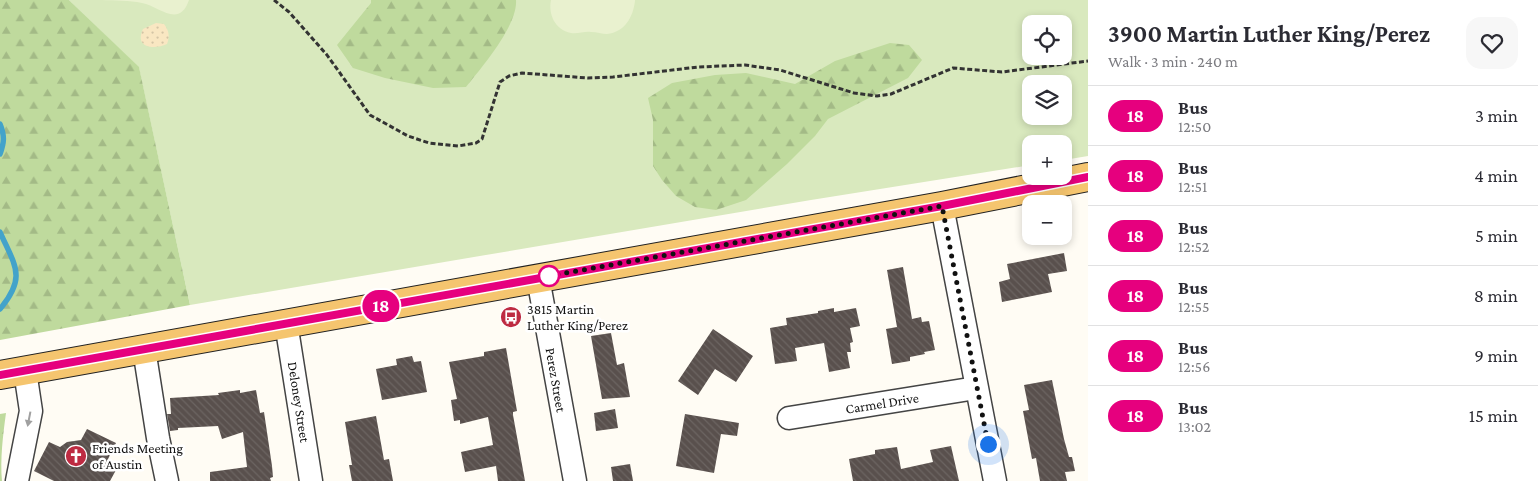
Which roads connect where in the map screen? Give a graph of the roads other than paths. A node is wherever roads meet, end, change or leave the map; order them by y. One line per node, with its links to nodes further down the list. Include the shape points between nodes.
1 (1088, 177): 2 (main road)
2 (942, 206): 3 (main road); 7 (street)
3 (538, 278): 4 (main road); 12 (street, Perez Street)
4 (286, 323): 5 (main road); 11 (street, Deloney Street)
5 (144, 349): 6 (main road); 10 (street)
6 (12, 373): 9 (street, one-way to 9, via 31,411)
7 (976, 388): 8 (street, Carmel Drive); 13 (street)
8 (789, 418)
9 (17, 481)
10 (167, 481)
11 (311, 481)
12 (575, 481)
13 (995, 481)

